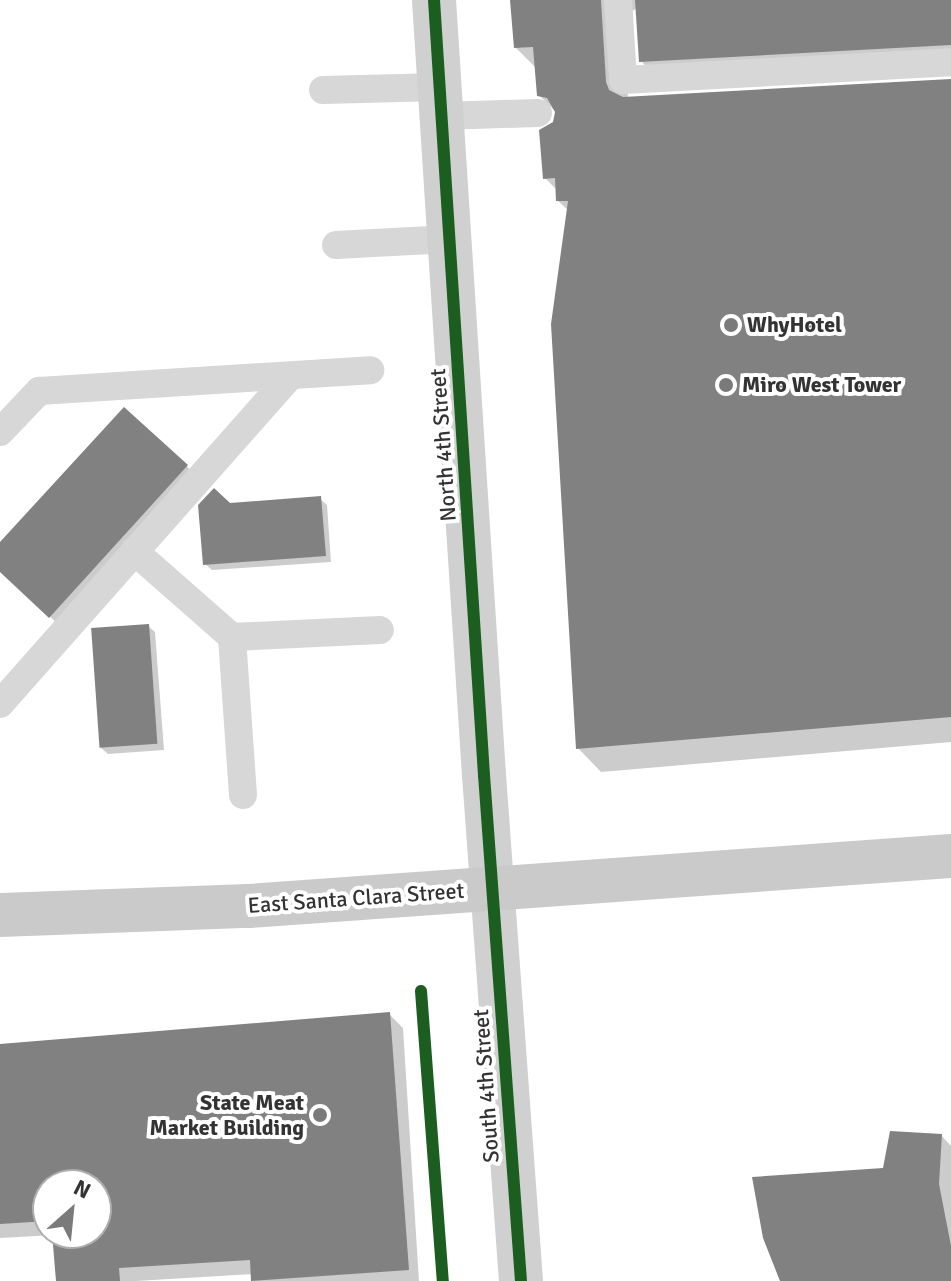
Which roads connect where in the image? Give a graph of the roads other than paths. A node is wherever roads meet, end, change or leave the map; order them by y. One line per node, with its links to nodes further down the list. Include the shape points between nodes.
1 (434, 0): 5 (main road, North 4th Street)
2 (618, 0): 3 (lane, via 623,80)
3 (951, 62)
4 (323, 90): 5 (lane)
5 (441, 102): 6 (lane); 7 (main road, North 4th Street)
6 (538, 113)
7 (450, 239): 8 (lane); 18 (main road, North 4th Street)
8 (336, 245)
9 (370, 370): 10 (lane)
10 (290, 376): 11 (lane, via 39,391); 12 (lane)
11 (0, 432)
12 (134, 551): 14 (lane); 15 (lane)
13 (380, 630): 14 (lane)
14 (232, 637): 16 (lane)
15 (0, 704)
16 (243, 795)
17 (951, 856): 18 (main road, East Santa Clara Street)
18 (493, 888): 19 (main road, East Santa Clara Street, via 249,906); 20 (main road, South 4th Street)
19 (0, 915)
20 (521, 1281)

